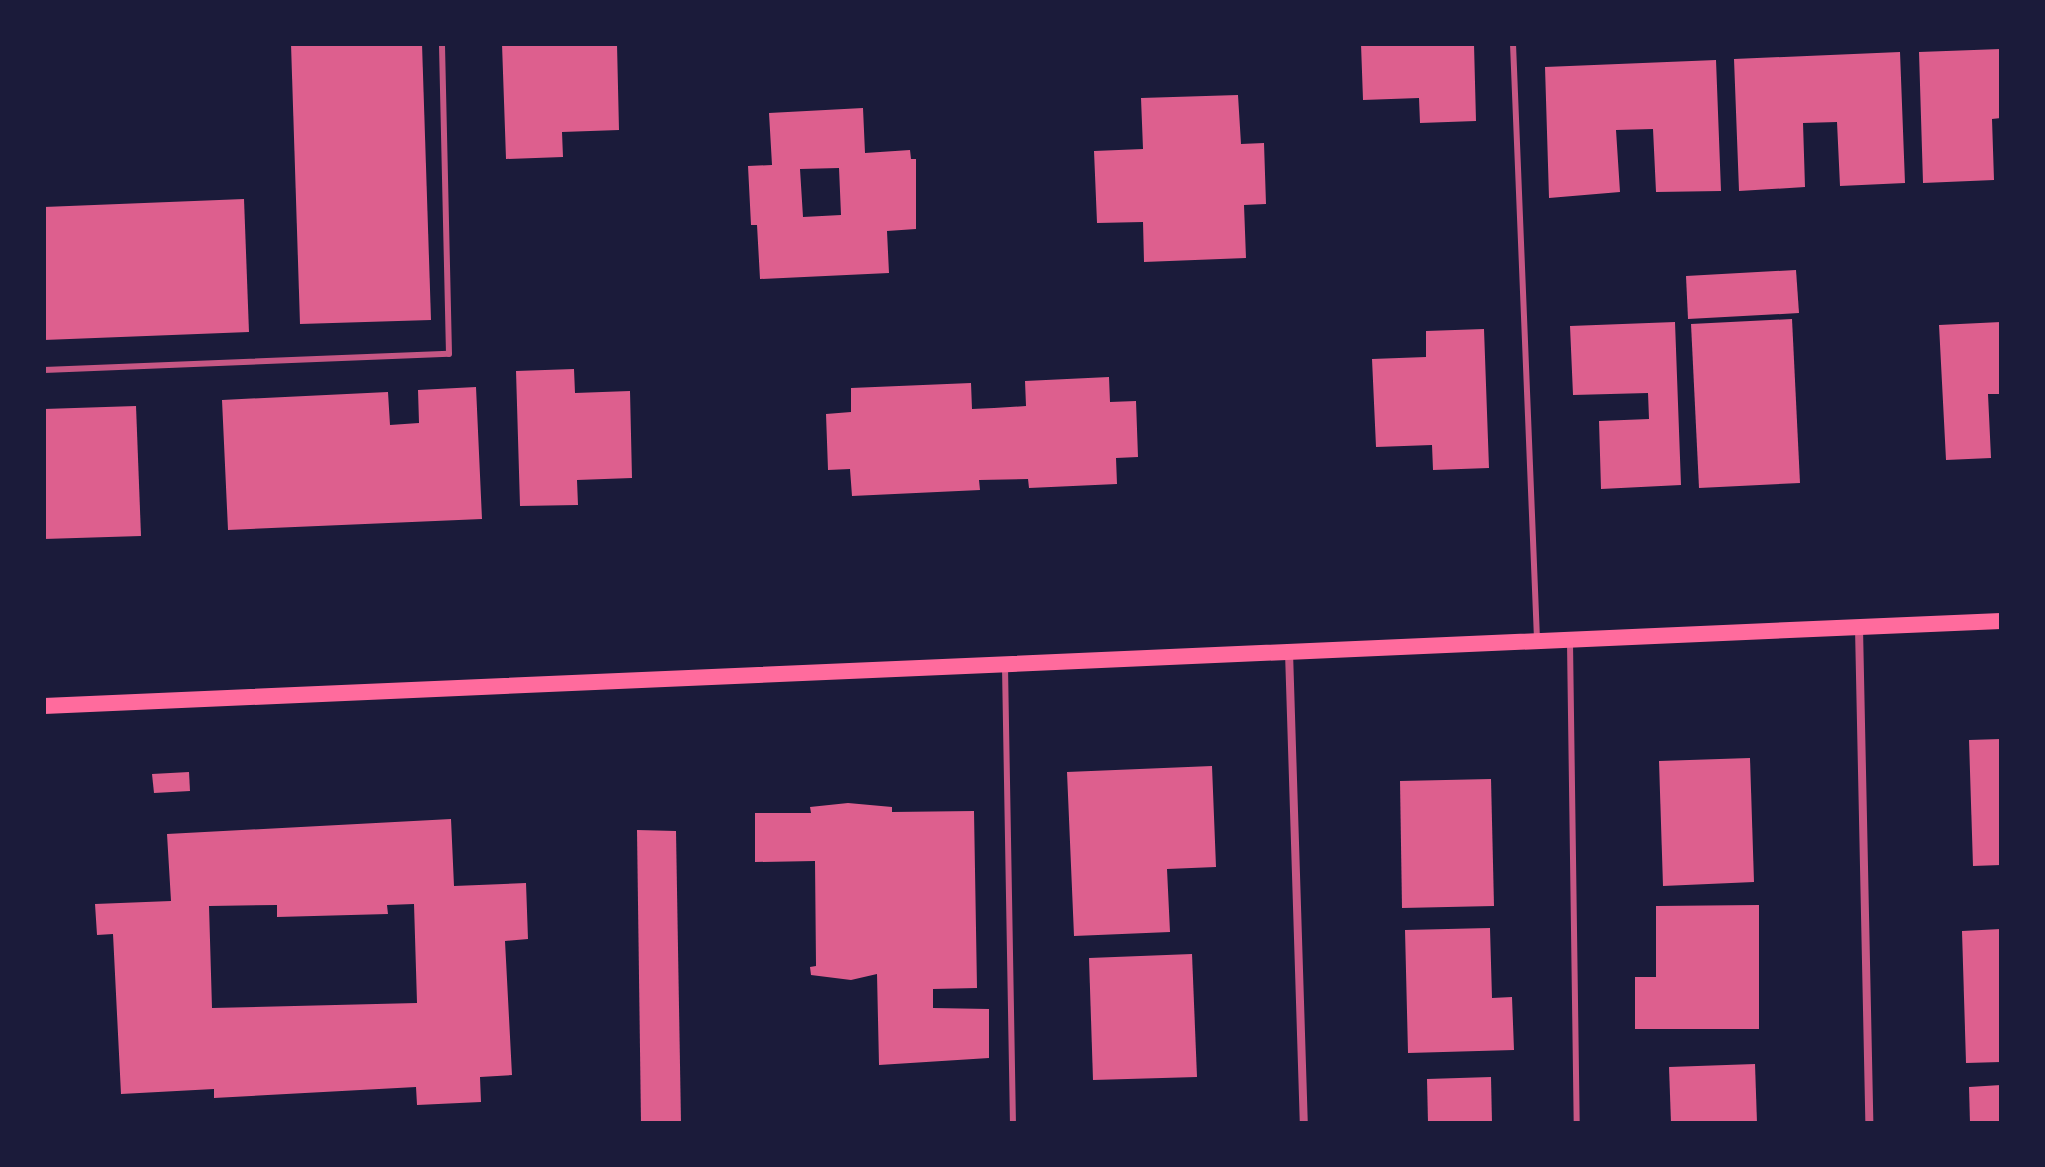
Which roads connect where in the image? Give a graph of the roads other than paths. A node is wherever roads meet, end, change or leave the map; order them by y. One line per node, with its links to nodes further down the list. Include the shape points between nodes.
1 (442, 44): 3 (lane, via 449,354)
2 (1513, 44): 7 (lane)
3 (44, 370)
4 (2001, 621): 5 (main road)
5 (1859, 627): 6 (main road); 14 (street)
6 (1570, 639): 7 (main road); 13 (lane)
7 (1537, 641): 8 (main road)
8 (1289, 651): 9 (main road); 12 (street)
9 (1005, 664): 10 (main road); 11 (lane)
10 (44, 706)
11 (1013, 1123)
12 (1304, 1123)
13 (1577, 1123)
14 (1869, 1123)

